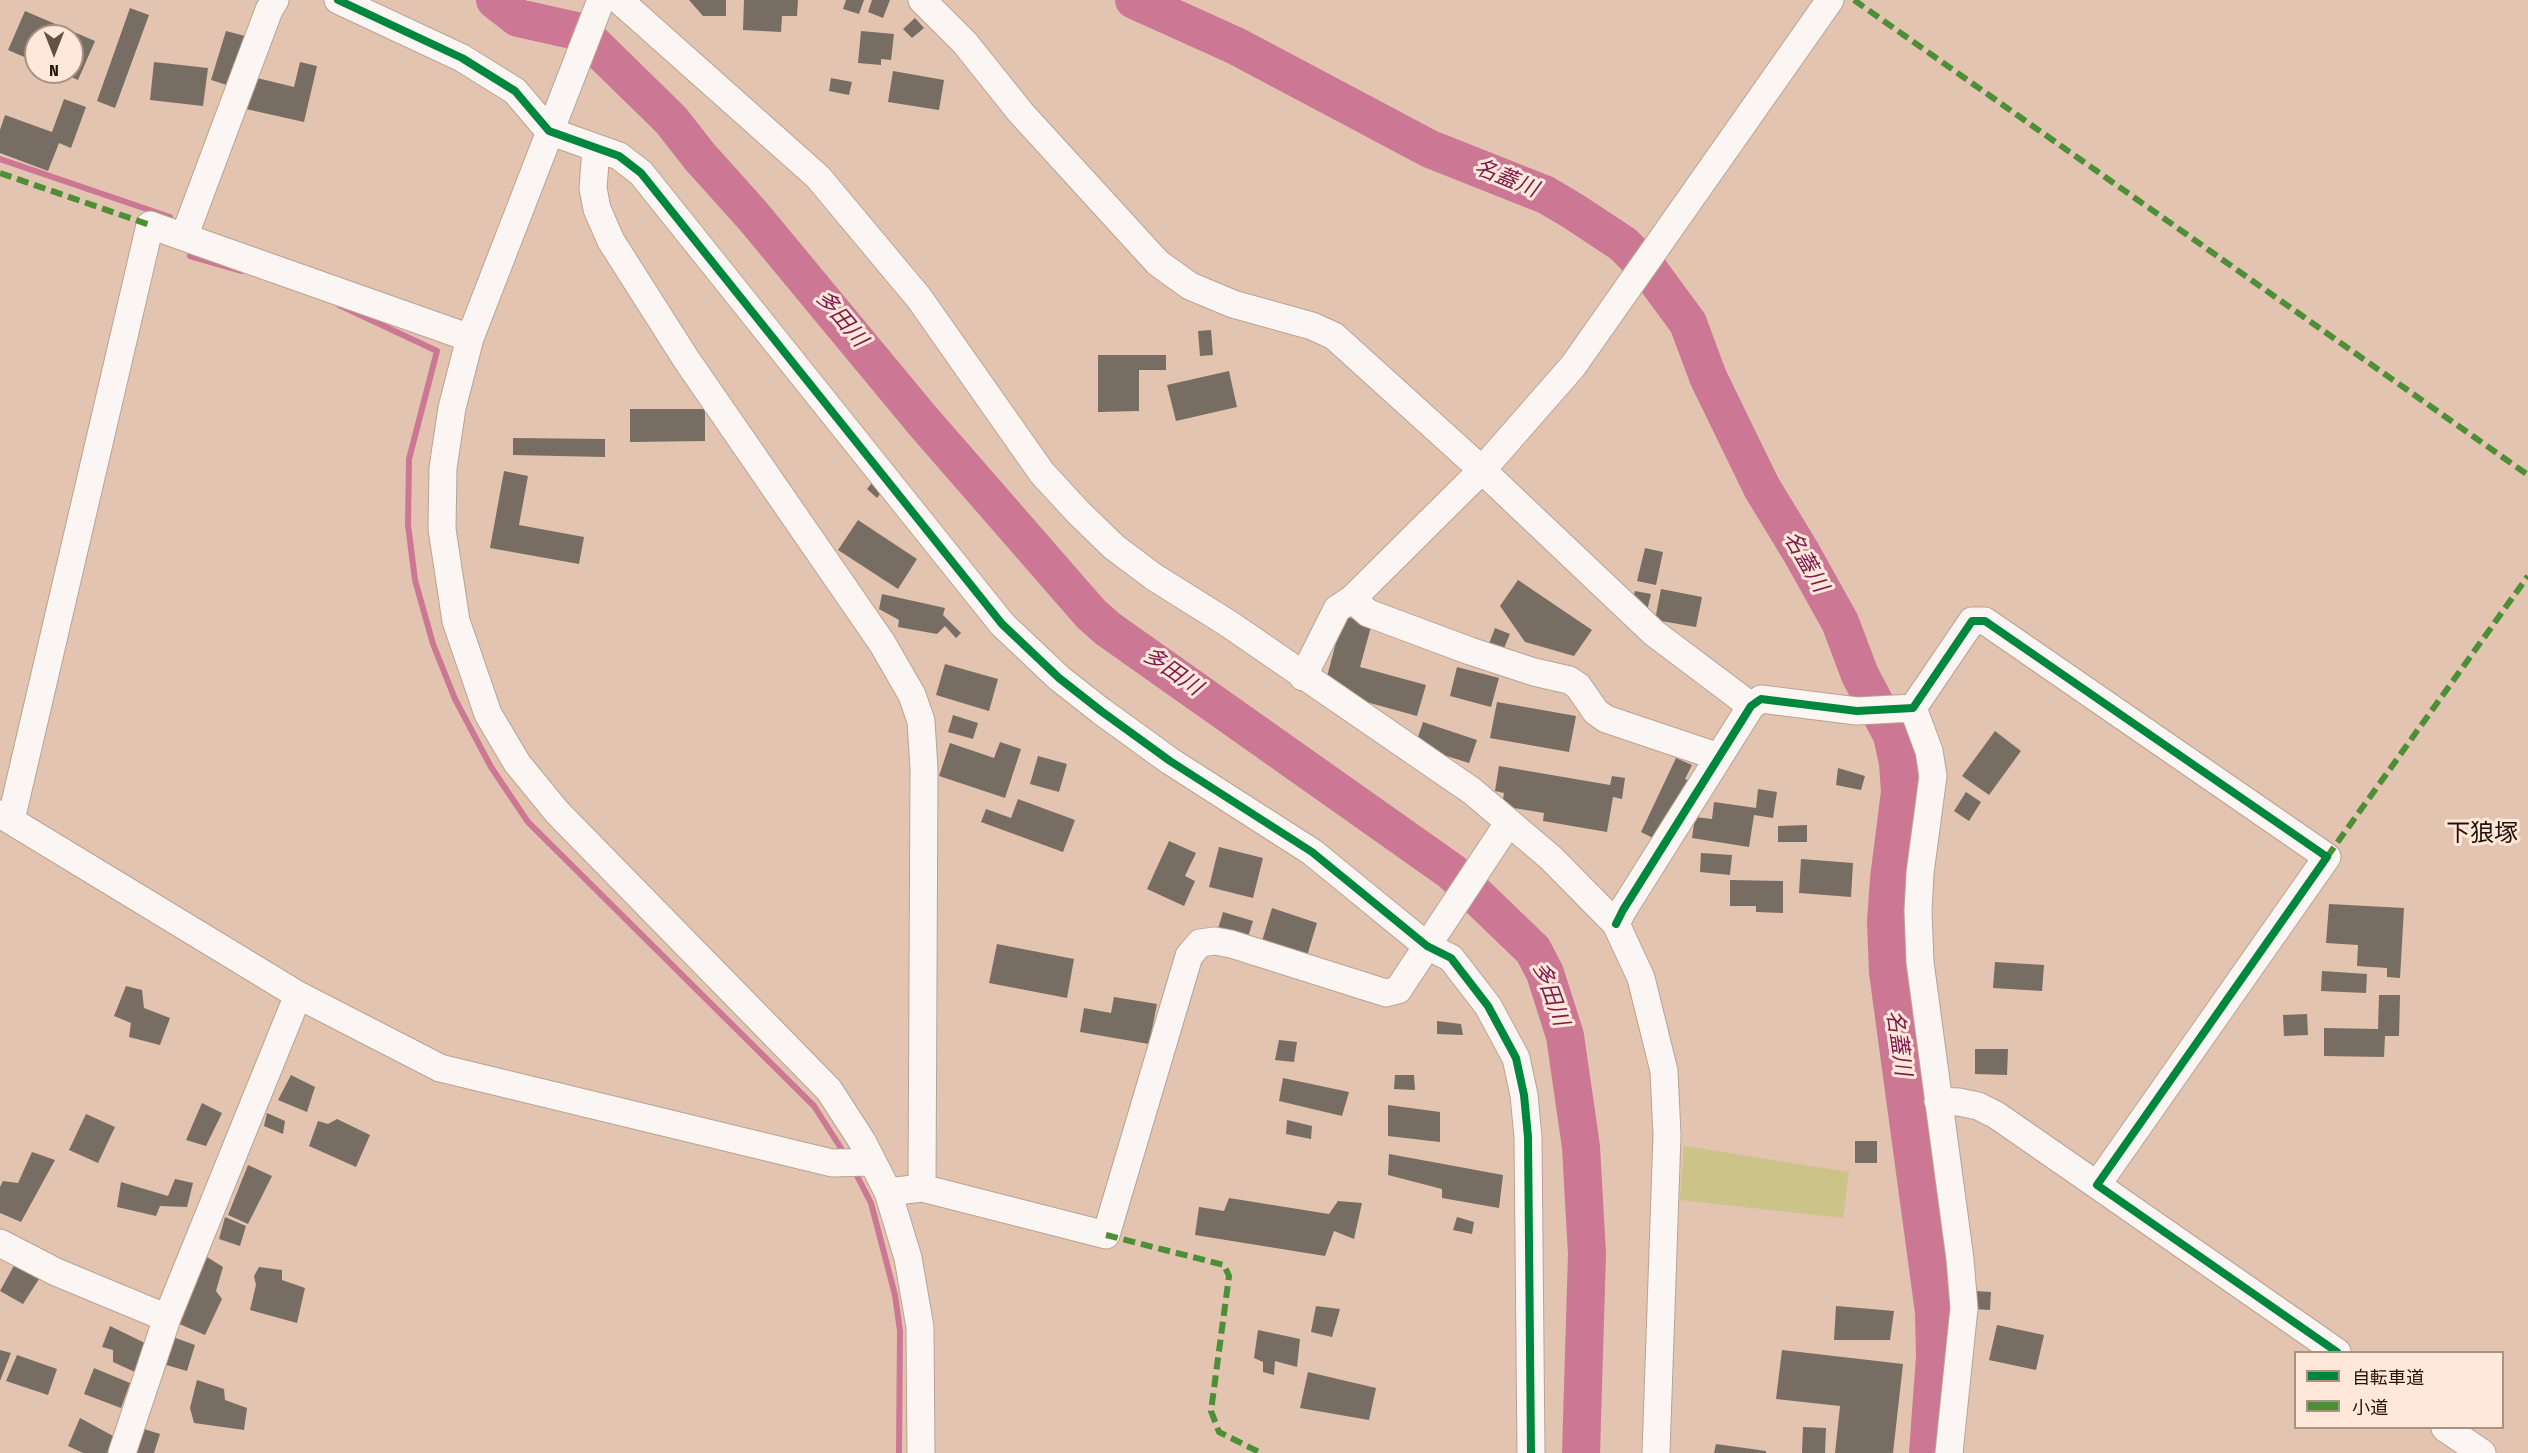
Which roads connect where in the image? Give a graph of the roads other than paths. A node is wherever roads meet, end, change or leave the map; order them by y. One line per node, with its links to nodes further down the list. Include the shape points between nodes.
1 (275, 0): 9 (street)
2 (338, 0): 7 (street, via 462,58 507,85)
3 (601, 0): 7 (street)
4 (619, 0): 13 (street, via 818,177 918,298 1042,473 1078,512 1114,547 1154,577)
5 (922, 0): 11 (street, via 965,43 1021,113 1158,262 1201,291 1334,336)
6 (1830, 0): 11 (street, via 1574,366)
7 (553, 122): 8 (street); 10 (street)
8 (596, 149): 20 (street, via 619,156 641,173 1010,632 1101,711 1170,761 1312,852); 25 (street, via 593,188 611,242 686,359 882,644 912,695 921,722)
9 (184, 237): 10 (street); 17 (street, via 150,225)
10 (470, 338): 23 (street, via 444,458 442,529 456,621 488,714 517,763 557,812 829,1090 862,1141)
11 (1482, 470): 12 (street); 14 (street, via 1654,633)
12 (1352, 599): 13 (street, via 1337,609); 16 (street, via 1368,613 1534,672 1569,680 1606,719)
13 (1303, 677): 18 (street, via 1472,791)
14 (1751, 706): 15 (street, via 1761,699 1857,711); 16 (street)
15 (1907, 709): 22 (street, via 1929,751 1934,776 1918,911 1920,962); 24 (street, via 1972,621 1985,621 2327,858)
16 (1719, 757): 19 (street)
17 (6, 817): 21 (street)
18 (1505, 828): 19 (street, via 1551,858); 20 (street)
19 (1616, 924): 34 (street, via 1641,978 1664,1071 1667,1136)
20 (1430, 942): 25 (street, via 1398,990 1386,993 1231,944 1200,943 1189,956 1106,1235); 33 (street, via 1451,958 1488,1006 1516,1058 1524,1095 1528,1137)
21 (298, 994): 23 (street, via 440,1068 832,1163); 28 (street)
22 (1938, 1101): 24 (street, via 1978,1106 1996,1115); 35 (street, via 1964,1308)
23 (859, 1162): 26 (street)
24 (2097, 1185): 29 (street)
25 (922, 1188): 26 (street)
26 (888, 1192): 32 (street, via 908,1258 920,1327)
27 (0, 1242): 28 (street, via 56,1272)
28 (167, 1318): 31 (street)
29 (2334, 1351)
30 (2446, 1429): 36 (street)
31 (122, 1453)
32 (921, 1453)
33 (1531, 1453)
34 (1656, 1453)
35 (1949, 1453)
36 (2482, 1453)

